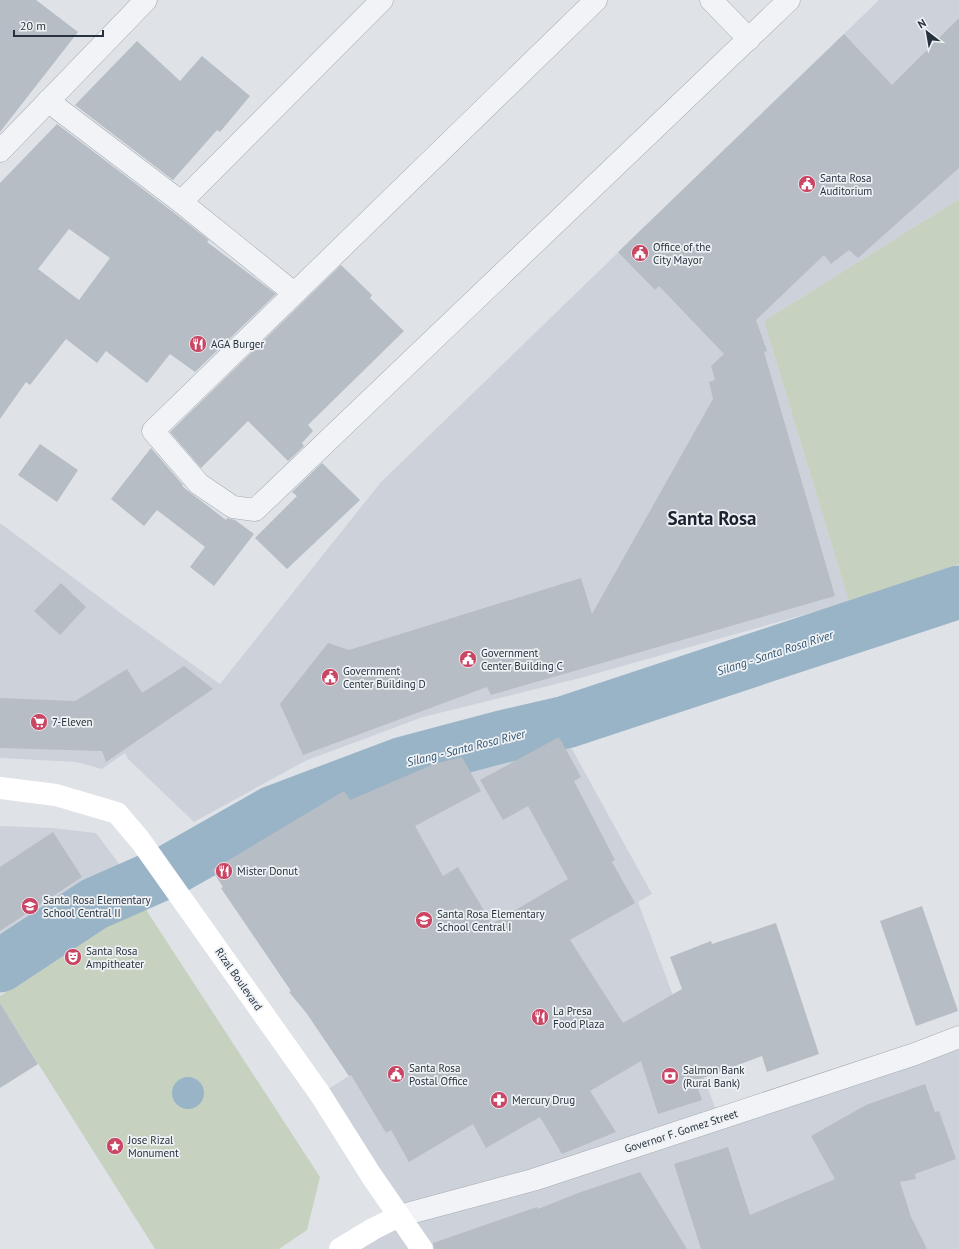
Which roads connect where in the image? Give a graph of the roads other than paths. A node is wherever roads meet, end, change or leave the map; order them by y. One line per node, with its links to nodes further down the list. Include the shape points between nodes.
1 (146, 0): 7 (street)
2 (382, 0): 9 (street)
3 (596, 0): 10 (street)
4 (710, 0): 6 (street)
5 (789, 0): 6 (street)
6 (749, 39): 10 (street, via 255,510 233,507 199,484 153,431)
7 (48, 101): 8 (street); 9 (street)
8 (0, 151)
9 (181, 202): 10 (street)
10 (294, 293)
11 (0, 788): 13 (main road, Rizal Boulevard, via 56,795 117,813 182,897 320,1094)
12 (959, 1037): 13 (street, Governor F. Gomez Street, via 915,1054 533,1180)
13 (399, 1216): 14 (main road); 15 (main road, Rizal Boulevard)
14 (340, 1249)
15 (422, 1249)

